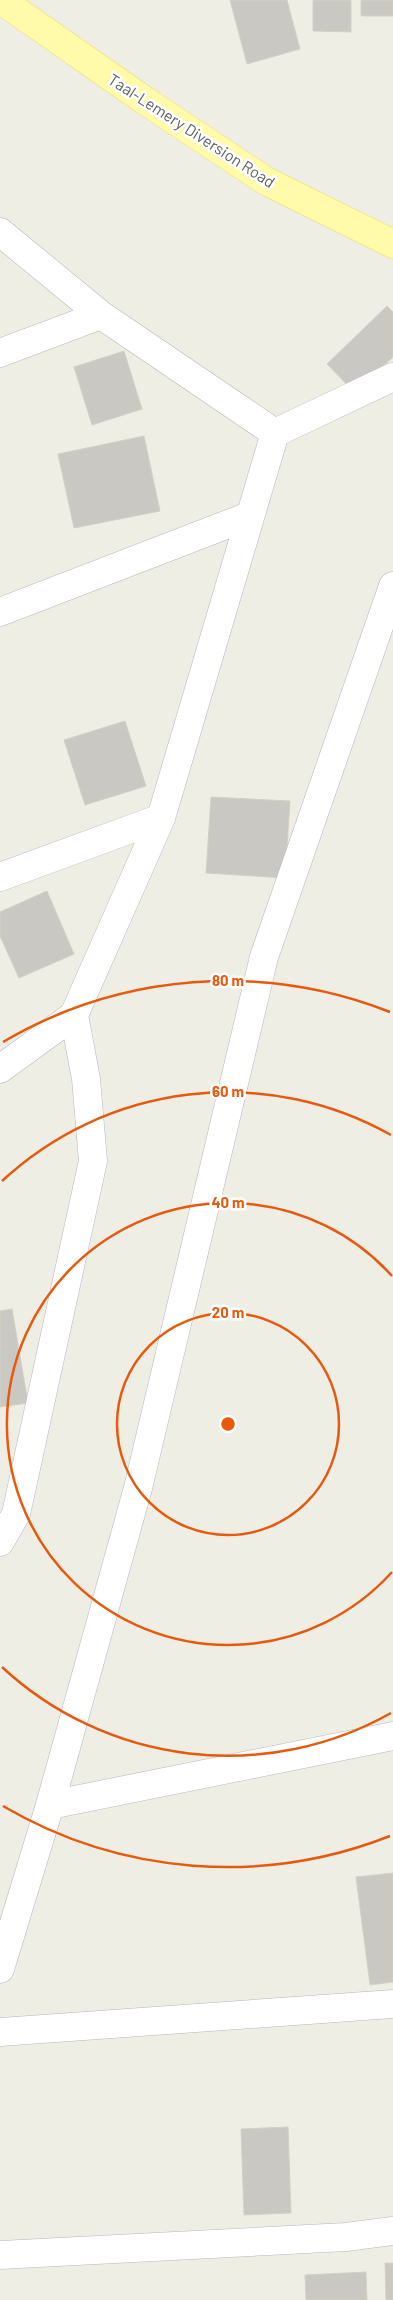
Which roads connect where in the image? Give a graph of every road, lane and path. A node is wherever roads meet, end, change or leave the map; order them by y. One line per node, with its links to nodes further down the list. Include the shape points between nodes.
1 (1, 0): 3 (main road, Taal-Lemery Diversion Road, via 266,181)
2 (0, 232): 4 (street)
3 (393, 244)
4 (101, 315): 5 (street); 7 (street)
5 (0, 353)
6 (393, 377): 7 (street)
7 (275, 433): 8 (street)
8 (249, 516): 10 (street); 11 (street)
9 (393, 586): 17 (street, via 264,957 138,1488)
10 (0, 612)
11 (161, 818): 12 (street); 13 (street)
12 (0, 877)
13 (74, 1014): 14 (street); 15 (street, via 86,1079 93,1161 16,1514)
14 (0, 1068)
15 (0, 1542)
16 (393, 1736): 17 (street)
17 (50, 1805): 18 (street)
18 (0, 1969)
19 (393, 2004): 20 (street)
20 (0, 2032)
21 (393, 2231): 22 (street, via 346,2237)
22 (0, 2255)

